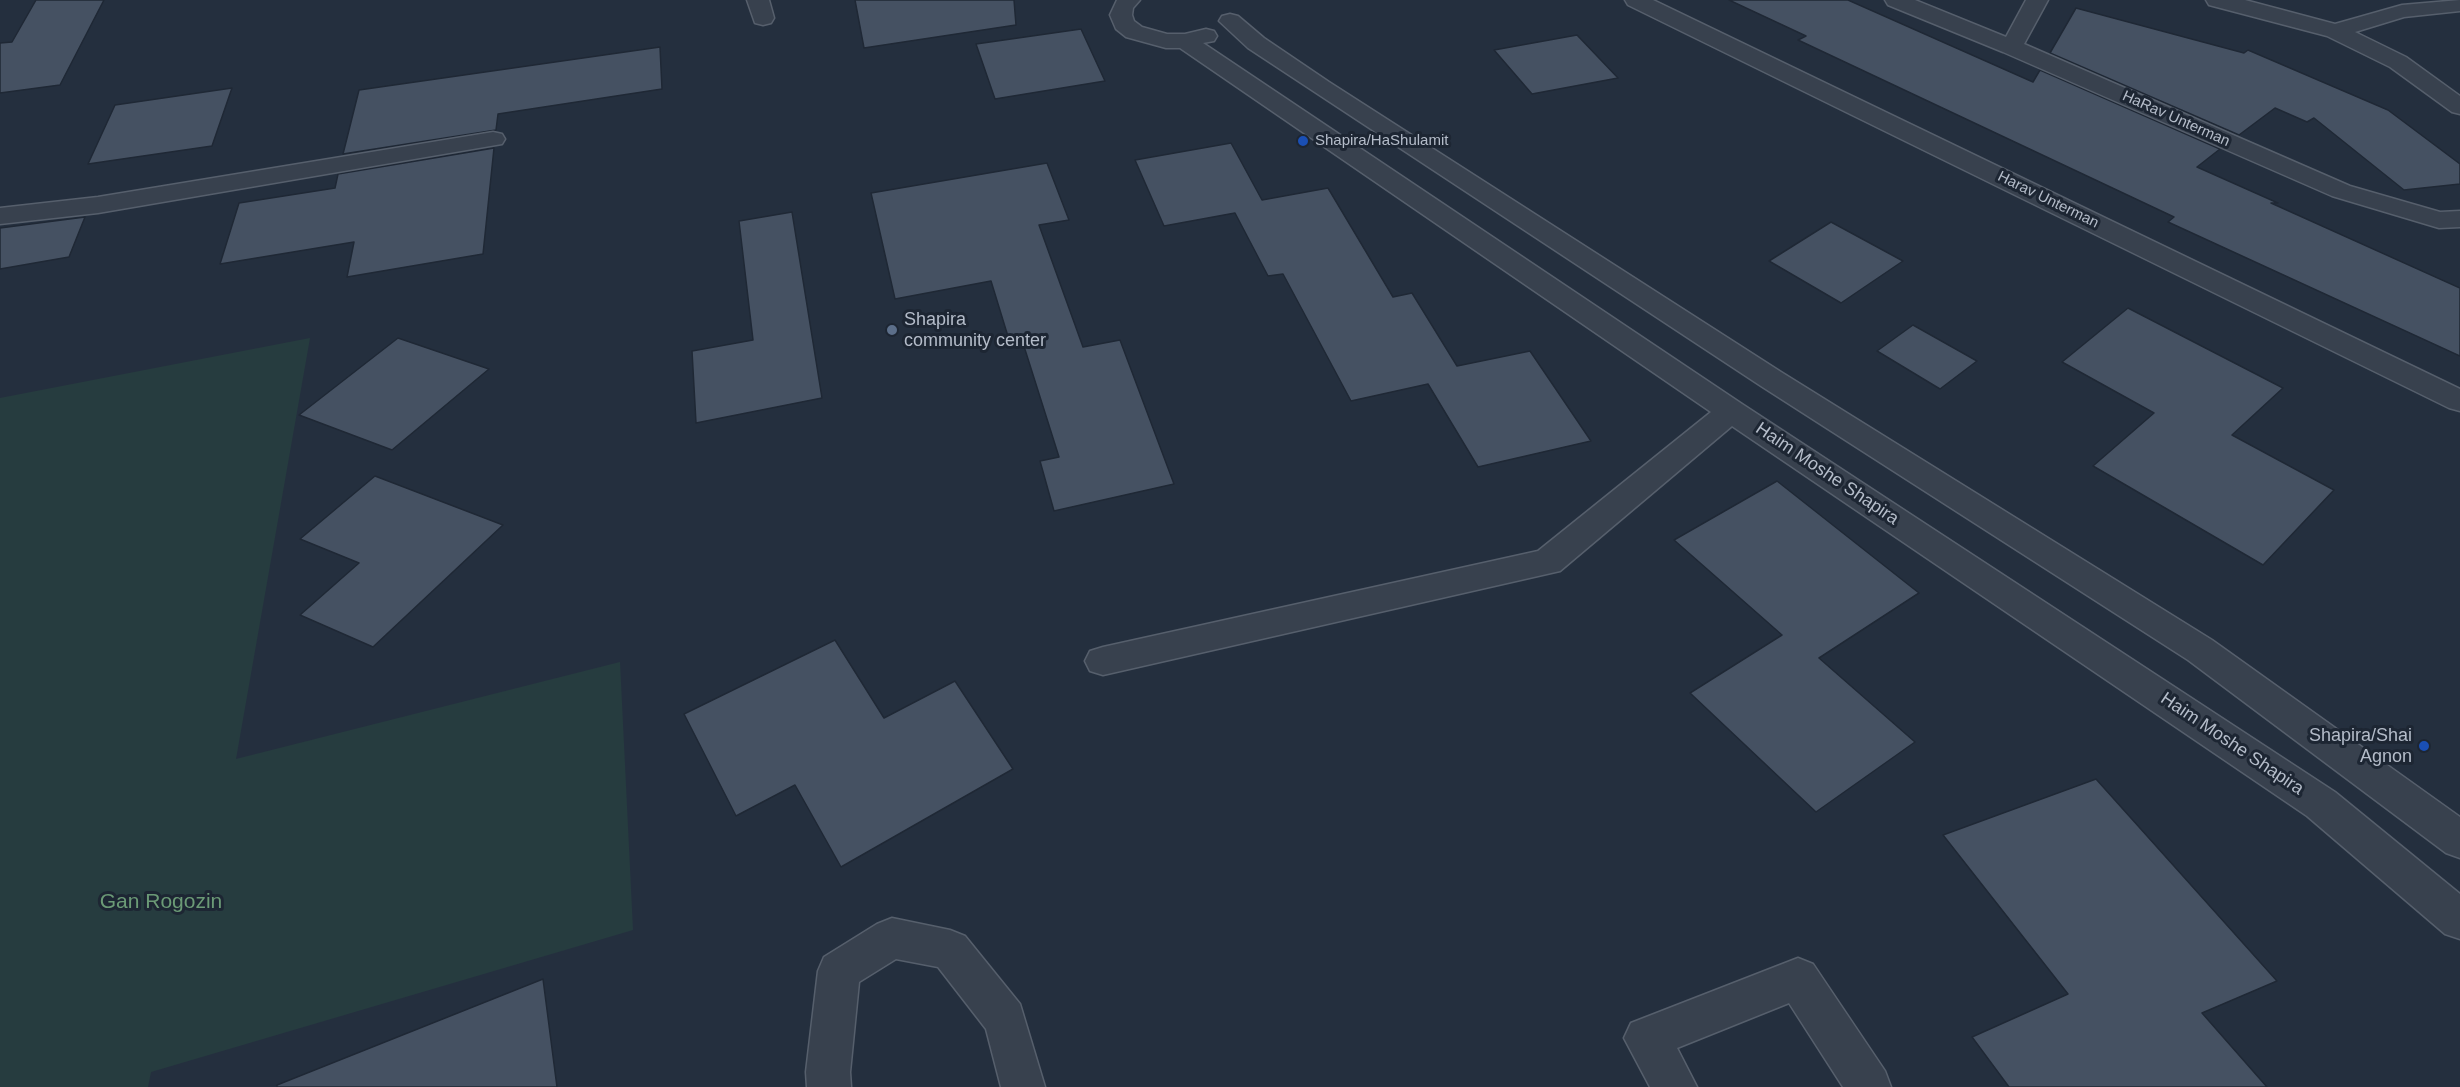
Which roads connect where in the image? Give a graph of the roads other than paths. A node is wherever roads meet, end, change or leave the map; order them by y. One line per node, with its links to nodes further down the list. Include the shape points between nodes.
1 (1129, 0): 10 (street, via 1121,15 1124,24 1134,32)
2 (1636, 0): 16 (street, Harav Unterman)
3 (1896, 0): 11 (street, HaRav Unterman)
4 (2037, 0): 11 (street)
5 (2217, 0): 9 (street)
6 (2460, 5): 7 (street)
7 (2393, 6): 9 (street)
8 (1228, 10): 10 (street, via 1214,34); 19 (street, via 1256,43 1321,87 1761,373 2200,650)
9 (2335, 31): 12 (street, via 2397,62)
10 (1185, 41): 17 (street, Haim Moshe Shapira)
11 (2011, 47): 15 (street, HaRav Unterman, via 2341,191 2439,219)
12 (2460, 107)
13 (493, 139): 14 (street, via 98,205)
14 (0, 216)
15 (2460, 219)
16 (2460, 401)
17 (1731, 411): 18 (street, via 1548,562); 20 (street, Haim Moshe Shapira, via 2321,804)
18 (1103, 661)
19 (2460, 840)
20 (2460, 920)
21 (830, 1087): 22 (street, via 828,1072 839,971 892,938 950,950 1005,1019)
22 (1023, 1087)
23 (1675, 1087): 24 (street, via 1646,1038 1798,979)
24 (1869, 1087)

